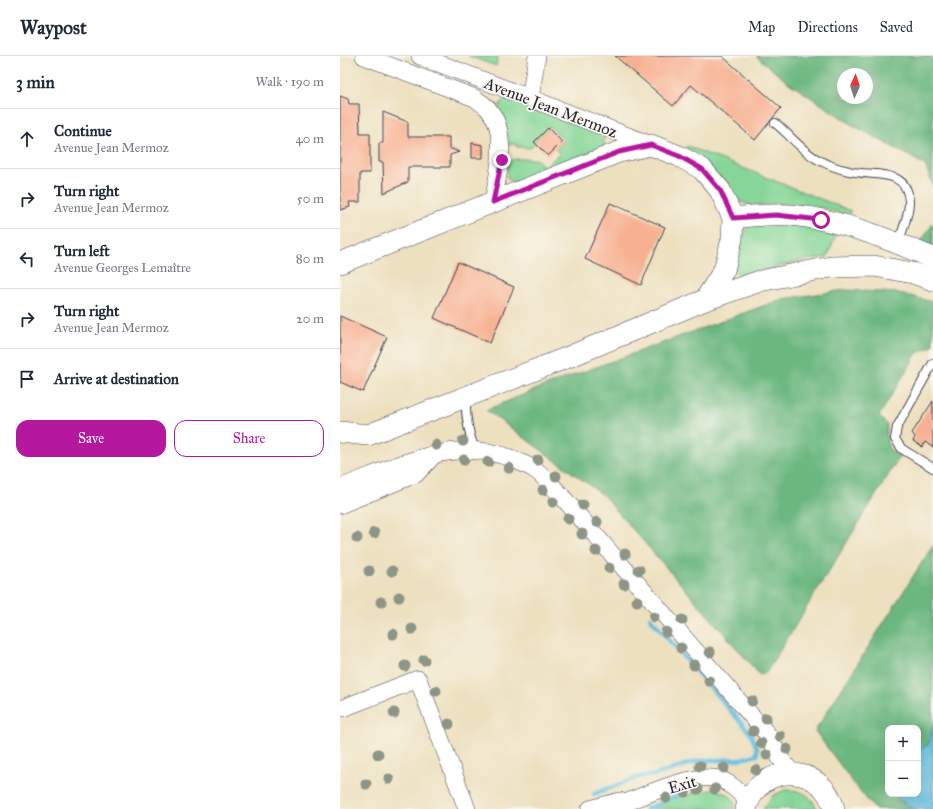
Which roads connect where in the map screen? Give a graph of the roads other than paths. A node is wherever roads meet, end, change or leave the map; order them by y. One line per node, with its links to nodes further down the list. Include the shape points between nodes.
1 (364, 56): 6 (street, Avenue Jean Mermoz, via 475,98)
2 (420, 56): 4 (street, Avenue Jean Mermoz)
3 (536, 56): 5 (street)
4 (499, 86): 5 (street, Avenue Jean Mermoz); 6 (street, via 493,95)
5 (530, 98): 8 (street, Avenue Jean Mermoz)
6 (489, 110): 9 (street, Avenue Jean Mermoz, via 498,126 502,160)
7 (775, 123): 11 (lane, via 816,159 848,171 888,175 900,182 908,194 909,204)
8 (651, 145): 9 (street, via 619,152); 10 (street, Avenue Jean Mermoz, via 702,169 720,190)
9 (493, 202): 13 (street)
10 (733, 218): 11 (street, via 776,215 806,217 845,225); 15 (street, via 732,239 724,270)
11 (898, 244): 12 (street)
12 (933, 258)
13 (340, 264)
14 (933, 280): 15 (street, via 913,273 874,266 831,267 760,281)
15 (705, 300): 17 (street, via 571,356)
16 (933, 363): 21 (lane, via 897,427 895,439 902,449)
17 (466, 396): 18 (street, via 368,435); 19 (lane, via 468,433)
18 (340, 432)
19 (475, 450): 20 (street); 25 (street, via 498,453 523,463 537,472 559,494 769,736 780,758)
20 (435, 453): 22 (street); 23 (street, via 416,474)
21 (933, 468)
22 (340, 488)
23 (340, 505)
24 (343, 708): 28 (street, via 418,679)
25 (792, 773): 27 (street, via 766,780 755,789); 31 (street, via 803,775 821,786 828,794)
26 (653, 793): 27 (street, Exit, via 685,781 711,777 727,782); 29 (street); 30 (street, Exit)
27 (747, 805)
28 (467, 809)
29 (590, 809)
30 (611, 809)
31 (834, 809)

